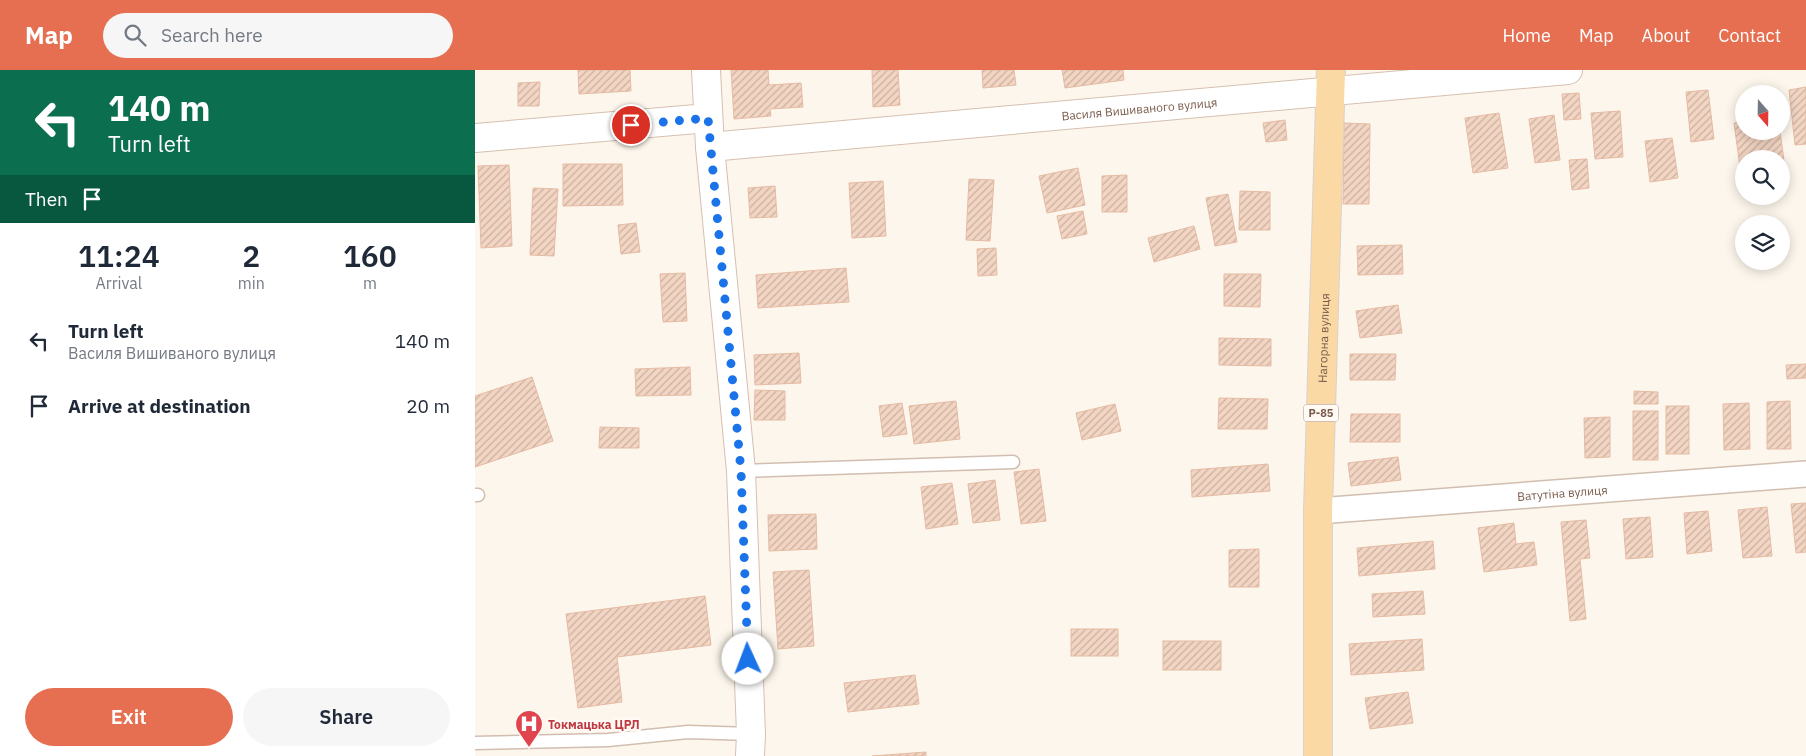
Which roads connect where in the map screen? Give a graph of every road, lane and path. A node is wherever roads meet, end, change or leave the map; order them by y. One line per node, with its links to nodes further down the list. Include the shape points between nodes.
1 (706, 70): 4 (street)
2 (1568, 70): 3 (street, Василя Вишиваного вулиця)
3 (1331, 81): 6 (street, Василя Вишиваного вулиця); 10 (main road, Нагорна вулиця / Р-85)
4 (708, 118): 5 (street); 6 (street)
5 (475, 138)
6 (710, 147): 8 (street)
7 (1013, 462): 8 (lane)
8 (741, 471): 12 (street)
9 (1806, 474): 10 (street, Ватутіна вулиця)
10 (1318, 510): 13 (main road, Нагорна вулиця / Р-85)
11 (475, 743): 12 (lane, via 608,740 688,732)
12 (751, 745)
13 (1318, 756)

